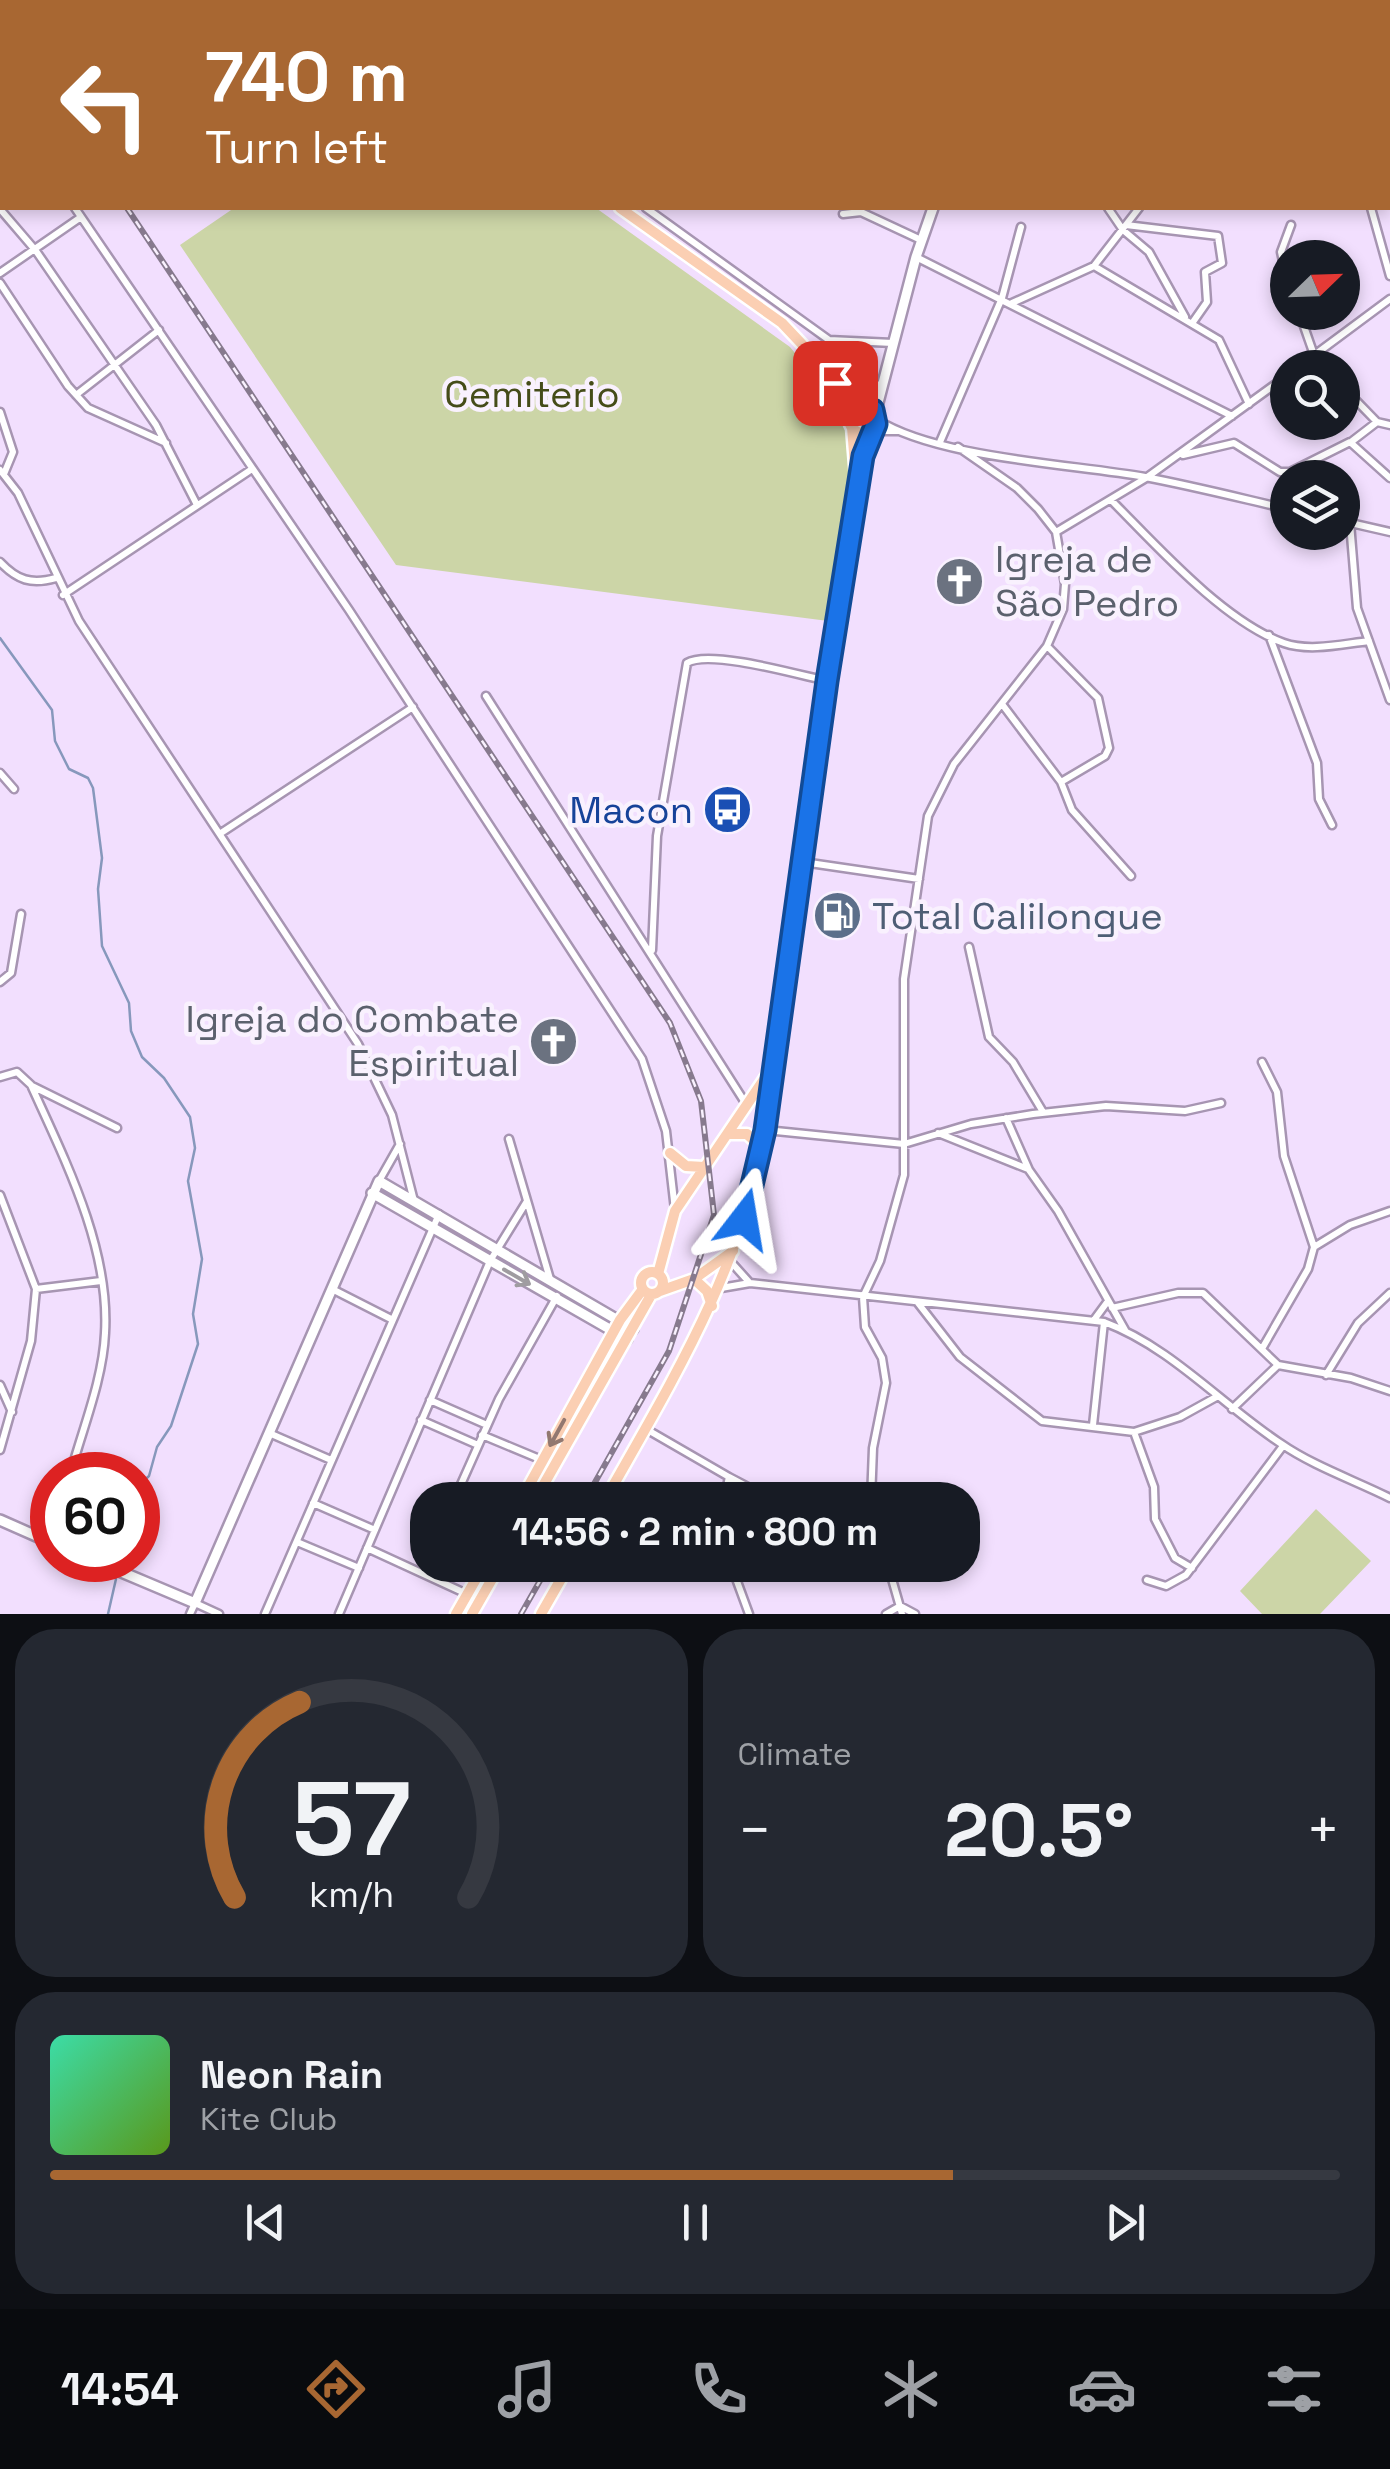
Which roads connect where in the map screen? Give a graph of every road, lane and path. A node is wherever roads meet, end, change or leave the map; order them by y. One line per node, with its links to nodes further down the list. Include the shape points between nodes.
1 (1, 210): 16 (street)
2 (76, 210): 10 (street)
3 (623, 210): 35 (main road, via 782,323)
4 (649, 210): 27 (street, via 829,340)
5 (929, 210): 14 (street)
6 (1110, 210): 13 (street)
7 (1138, 210): 13 (street)
8 (1372, 210): 20 (street)
9 (843, 214): 14 (street, via 861,212)
10 (81, 217): 16 (street); 26 (street)
11 (1291, 225): 15 (street)
12 (1020, 227): 22 (street)
13 (1125, 228): 18 (street); 25 (street, via 1149,252); 25 (street, via 1218,236 1222,262 1205,272 1206,302)
14 (921, 240): 17 (street)
15 (1285, 240)
16 (36, 251): 19 (street); 29 (street)
17 (916, 257): 22 (street); 27 (street)
18 (1094, 266): 24 (street); 25 (street)
19 (0, 274)
20 (1390, 276)
21 (0, 283): 32 (street)
22 (1002, 298): 24 (street); 44 (street)
23 (1390, 299): 28 (street)
24 (1012, 303): 38 (street)
25 (1189, 320): 33 (street, via 1224,348)
26 (159, 330): 29 (street); 49 (street)
27 (892, 342): 30 (street)
28 (1321, 350)
29 (114, 364): 32 (street); 46 (street)
30 (883, 379): 35 (street); 37 (street)
31 (1270, 388): 33 (street)
32 (76, 395): 46 (street, via 118,424)
33 (1248, 404): 38 (street)
34 (1360, 405): 39 (street)
35 (857, 408): 37 (main road); 41 (main road)
36 (0, 412): 50 (street, via 13,452)
37 (876, 416): 42 (street); 43 (main road)
38 (1232, 416): 48 (street)
39 (1377, 422): 40 (street); 45 (street)
40 (1390, 425)
41 (852, 427): 43 (main road); 53 (main road)
42 (898, 431): 43 (street); 44 (street)
43 (869, 432): 53 (main road)
44 (940, 442): 47 (street)
45 (1350, 442): 48 (street, via 1290,472 1243,445); 52 (street)
46 (167, 444): 55 (street)
47 (958, 447): 51 (street); 58 (street, via 1018,488)
48 (1176, 456): 51 (street)
49 (252, 469): 55 (street); 71 (street)
50 (2, 472): 62 (street)
51 (1146, 478): 54 (street); 56 (street)
52 (1390, 478)
53 (858, 498): 67 (main road)
54 (1111, 500): 58 (street); 64 (street, via 1196,584)
55 (197, 505): 63 (street)
56 (1270, 505)
57 (1360, 525): 59 (street)
58 (1056, 532): 66 (street, via 1065,584 1060,619)
59 (1390, 532)
60 (1349, 550): 65 (street)
61 (0, 562): 62 (street, via 28,582)
62 (56, 578): 63 (street)
63 (63, 595): 76 (street)
64 (1268, 634): 65 (street, via 1304,647); 75 (street)
65 (1369, 641): 69 (street)
66 (1046, 646): 70 (street); 73 (street, via 1098,698 1110,748)
67 (827, 681): 77 (main road); 82 (street, via 760,666 696,658 687,663 657,836)
68 (486, 696): 82 (street)
69 (1390, 700)
70 (1002, 704): 73 (street); 79 (street, via 936,795)
71 (412, 707): 76 (street); 100 (street, via 642,1059)
72 (0, 773): 74 (street)
73 (1062, 782): 78 (street, via 1072,810)
74 (14, 789)
75 (1332, 824)
76 (221, 833): 97 (street, via 358,1044)
77 (802, 862): 79 (street); 85 (main road)
78 (1131, 876)
79 (918, 879): 98 (street, via 904,979)
80 (21, 914): 83 (street, via 11,973)
81 (969, 947): 90 (street, via 989,1037)
82 (652, 951): 89 (street)
83 (0, 982)
84 (1262, 1062): 113 (street, via 1277,1092 1284,1156)
85 (773, 1067): 89 (main road); 93 (main road)
86 (0, 1077): 87 (street, via 17,1072)
87 (30, 1085): 92 (street); 120 (street, via 84,1212)
88 (1221, 1103): 90 (street, via 1185,1111 1106,1106)
89 (748, 1107): 95 (main road)
90 (1043, 1112): 91 (street)
91 (1006, 1118): 94 (street); 102 (street)
92 (117, 1128)
93 (765, 1130): 98 (street); 99 (main road)
94 (938, 1133): 98 (street); 102 (street)
95 (728, 1134): 99 (main road, via 747,1134); 101 (main road)
96 (510, 1139): 107 (street)
97 (401, 1143): 103 (street); 106 (street)
98 (904, 1144): 128 (street, via 894,1221)
99 (762, 1148): 112 (main road)
100 (670, 1153): 101 (main road, via 686,1166); 108 (street)
101 (704, 1167): 108 (main road)
102 (1030, 1170): 131 (street)
103 (379, 1181): 104 (street); 106 (street)
104 (372, 1193): 111 (street); 125 (street)
105 (0, 1195): 124 (street)
106 (414, 1200): 110 (street)
107 (526, 1201): 114 (street); 118 (street)
108 (675, 1211): 117 (main road)
109 (1390, 1211): 113 (street)
110 (439, 1214): 111 (street); 114 (street)
111 (432, 1228): 115 (street); 133 (street)
112 (737, 1246): 116 (main road); 119 (main road)
113 (1314, 1247): 140 (street)
114 (496, 1248): 115 (street); 118 (street)
115 (490, 1261): 129 (street, one-way to 129); 147 (street)
116 (731, 1262): 121 (street); 123 (main road)
117 (658, 1274): 126 (main road, via 663,1282); 126 (main road, via 644,1276)
118 (550, 1279): 122 (street)
119 (694, 1279): 126 (main road); 132 (main road)
120 (101, 1281): 124 (street); 161 (street, via 105,1338)
121 (750, 1283): 123 (street); 128 (street)
122 (563, 1286): 129 (street); 134 (street)
123 (721, 1288): 132 (main road)
124 (36, 1289): 150 (street, via 32,1340)
125 (332, 1289): 133 (street); 156 (street)
126 (651, 1292): 134 (main road); 139 (main road)
127 (1390, 1292): 142 (street, via 1358,1323)
128 (863, 1297): 130 (street); 171 (street, via 865,1327 882,1358 886,1383)
129 (556, 1299): 138 (street); 152 (street)
130 (917, 1302): 135 (street); 153 (street, via 960,1357 1029,1414 1057,1424)
131 (1110, 1304): 135 (street); 137 (street); 140 (street, via 1196,1291)
132 (712, 1307): 154 (main road)
133 (392, 1319): 162 (street)
134 (620, 1320): 138 (main road); 139 (street)
135 (1094, 1320): 136 (street)
136 (1104, 1322): 137 (street); 153 (street)
137 (1125, 1330): 146 (street)
138 (614, 1332): 139 (street); 145 (main road)
139 (630, 1334): 148 (main road)
140 (1263, 1347): 141 (street)
141 (1278, 1364): 142 (street); 149 (street)
142 (1326, 1375): 144 (street)
143 (0, 1385): 150 (street)
144 (1390, 1391)
145 (578, 1396): 148 (main road); 163 (main road, one-way to 163)
146 (1218, 1396): 149 (street); 155 (street)
147 (430, 1400): 151 (street); 152 (street)
148 (590, 1402): 167 (main road)
149 (1232, 1410): 159 (street)
150 (12, 1413): 160 (street)
151 (421, 1420): 158 (street); 175 (street)
152 (487, 1425): 157 (street)
153 (1093, 1425): 155 (street)
154 (646, 1429): 164 (street); 168 (main road)
155 (1134, 1432): 181 (street, via 1152,1480 1155,1519 1176,1558)
156 (269, 1433): 162 (street); 191 (street)
157 (482, 1435): 158 (street); 163 (street)
158 (478, 1444): 165 (street)
159 (1283, 1446): 172 (street); 181 (street)
160 (0, 1450)
161 (76, 1452)
162 (331, 1460): 173 (street)
163 (542, 1460): 166 (main road)
164 (729, 1477): 169 (street); 170 (street)
165 (462, 1482)
166 (530, 1482)
167 (546, 1482)
168 (615, 1482)
169 (728, 1482)
170 (738, 1482)
171 (872, 1482)
172 (1390, 1498)
173 (313, 1503): 175 (street); 177 (street)
174 (0, 1520): 176 (street)
175 (375, 1530): 178 (street)
176 (30, 1533)
177 (297, 1542): 180 (street); 195 (street)
178 (367, 1548): 179 (street); 180 (street)
179 (410, 1567)
180 (359, 1568): 196 (street)
181 (1192, 1568): 182 (street, via 1166,1586)
182 (1147, 1580)
183 (145, 1582): 191 (street)
184 (442, 1582): 190 (street)
185 (474, 1582): 190 (main road)
186 (490, 1582): 198 (main road)
187 (559, 1582): 199 (main road)
188 (737, 1582): 200 (street)
189 (893, 1582): 192 (street)
190 (467, 1594): 197 (main road)
191 (195, 1603): 193 (street); 194 (street)
192 (901, 1610): 201 (street); 202 (street)
193 (190, 1614)
194 (219, 1614)
195 (264, 1614)
196 (340, 1614)
197 (456, 1614)
198 (472, 1614)
199 (541, 1614)
200 (749, 1614)
201 (886, 1614)
202 (915, 1614)

